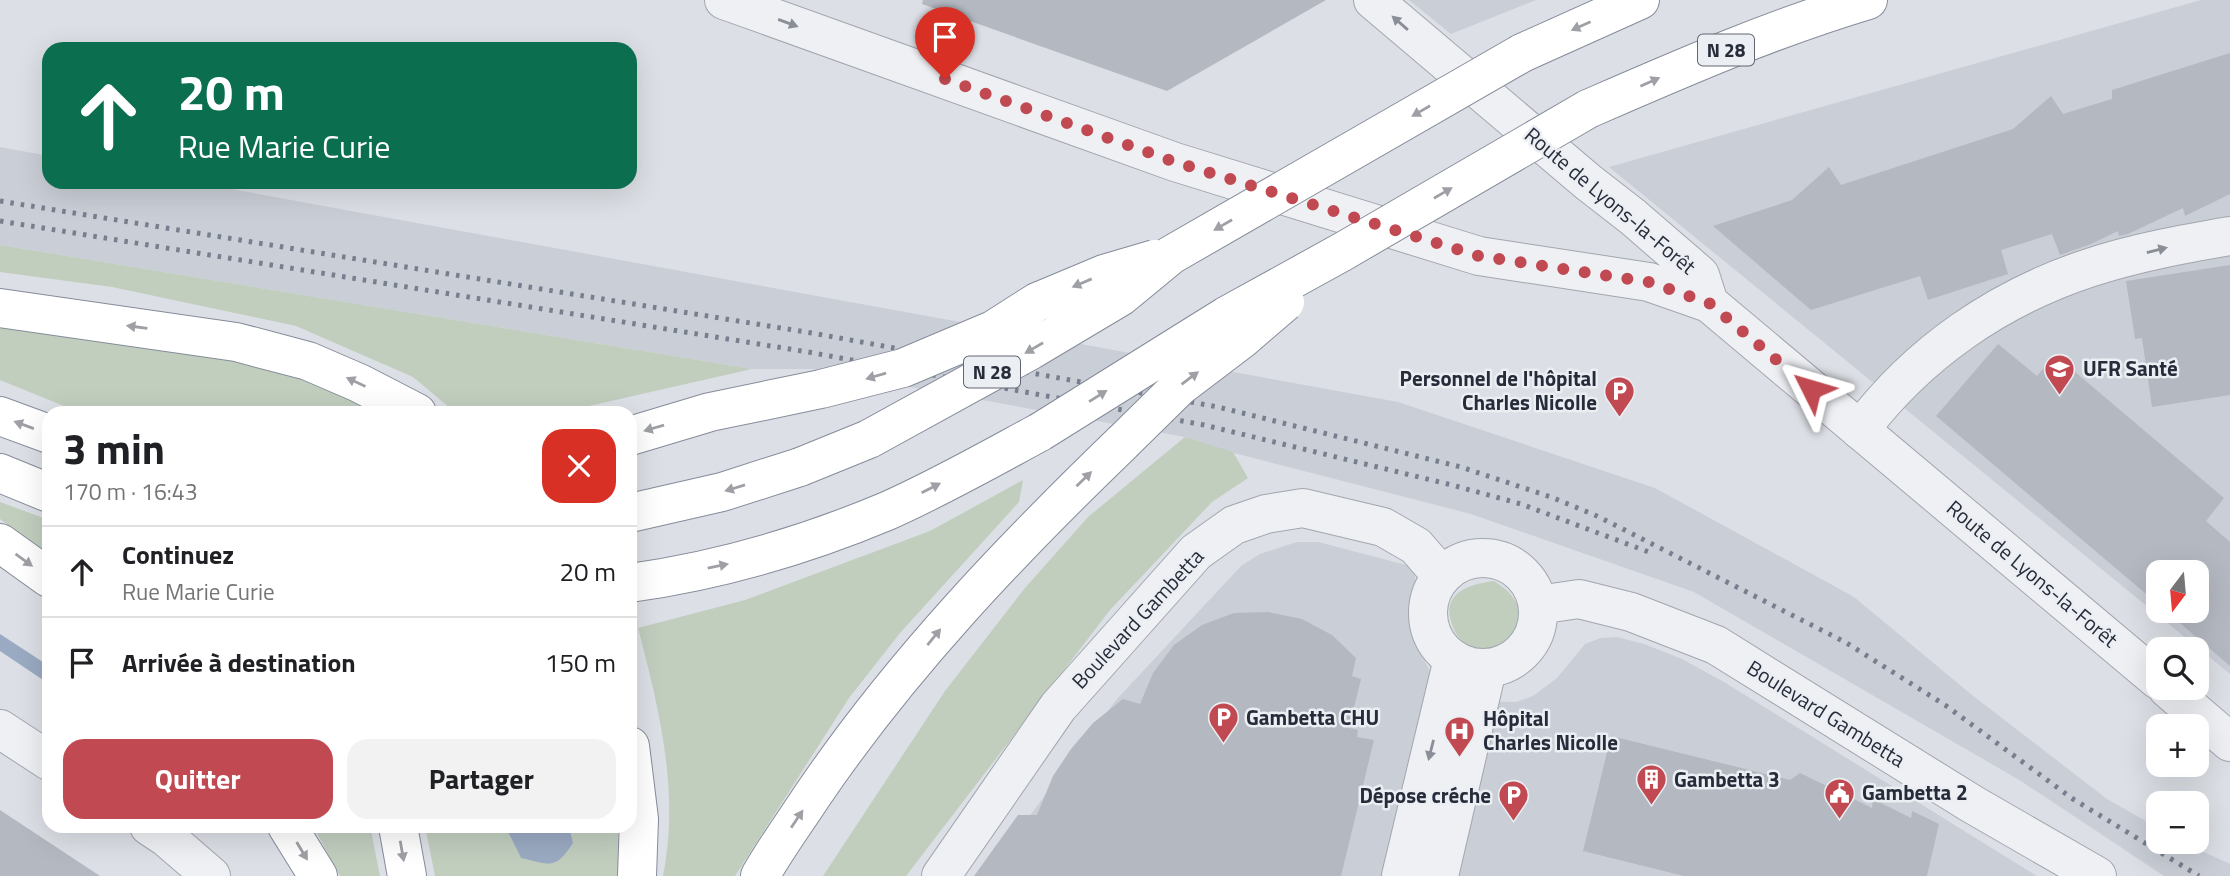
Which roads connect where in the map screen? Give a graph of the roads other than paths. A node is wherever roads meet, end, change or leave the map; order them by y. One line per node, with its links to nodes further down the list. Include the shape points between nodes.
1 (724, 0): 9 (street, one-way to 9, via 1175,162 1466,252)
2 (1373, 0): 5 (street, Route de Lyons-la-Forêt, one-way to 2)
3 (1640, 0): 8 (highway, N 28, one-way to 8, bridge, via 1522,53)
4 (1868, 0): 7 (highway, N 28, one-way to 4, bridge, via 1588,109 1706,57)
5 (1633, 216): 9 (street, via 1632,252); 10 (street, Route de Lyons-la-Forêt, via 1700,275)
6 (2230, 236): 14 (street, one-way to 6, via 1944,343 1997,307 2091,267)
7 (1342, 252): 23 (highway, N 28, one-way to 7, bridge, via 729,564 888,510 1040,432 1226,316); 40 (highway, one-way to 7, bridge, via 851,739 946,623 1180,386)
8 (1171, 255): 16 (highway, one-way to 16, bridge, via 1104,274 1037,302 993,330 903,368 710,412); 19 (highway, N 28, one-way to 19, bridge, via 1120,297 869,439 722,492)
9 (1623, 277): 10 (street)
10 (1709, 303): 14 (street, Route de Lyons-la-Forêt)
11 (0, 308): 12 (highway, one-way to 11, via 308,361 236,342)
12 (403, 406)
13 (0, 416): 15 (highway, one-way to 13)
14 (1860, 429): 26 (street, Route de Lyons-la-Forêt)
15 (42, 431)
16 (637, 434)
17 (0, 473): 18 (highway)
18 (42, 490)
19 (637, 511)
20 (0, 542): 21 (highway, one-way to 21)
21 (42, 573)
22 (1441, 576): 24 (street, via 1473,558 1508,563 1533,588); 25 (street, via 1432,590 1428,623 1442,651); 41 (street, Boulevard Gambetta, via 1416,546 1383,527 1303,508 1234,525 1196,552 1058,707)
23 (641, 581)
24 (1538, 605): 25 (street, via 1538,624 1520,654 1505,664); 42 (street, Boulevard Gambetta, via 1579,599 1631,612 1716,645)
25 (1470, 664): 35 (street)
26 (2146, 670)
27 (2180, 700): 29 (street)
28 (0, 729): 30 (street)
29 (2230, 742)
30 (42, 756)
31 (637, 803): 39 (highway)
32 (160, 833): 36 (street)
33 (291, 833): 37 (highway, one-way to 37)
34 (399, 833): 38 (highway, one-way to 38)
35 (1421, 872)
36 (211, 876)
37 (318, 876)
38 (407, 876)
39 (637, 876)
40 (760, 876)
41 (941, 876)
42 (2097, 876)

